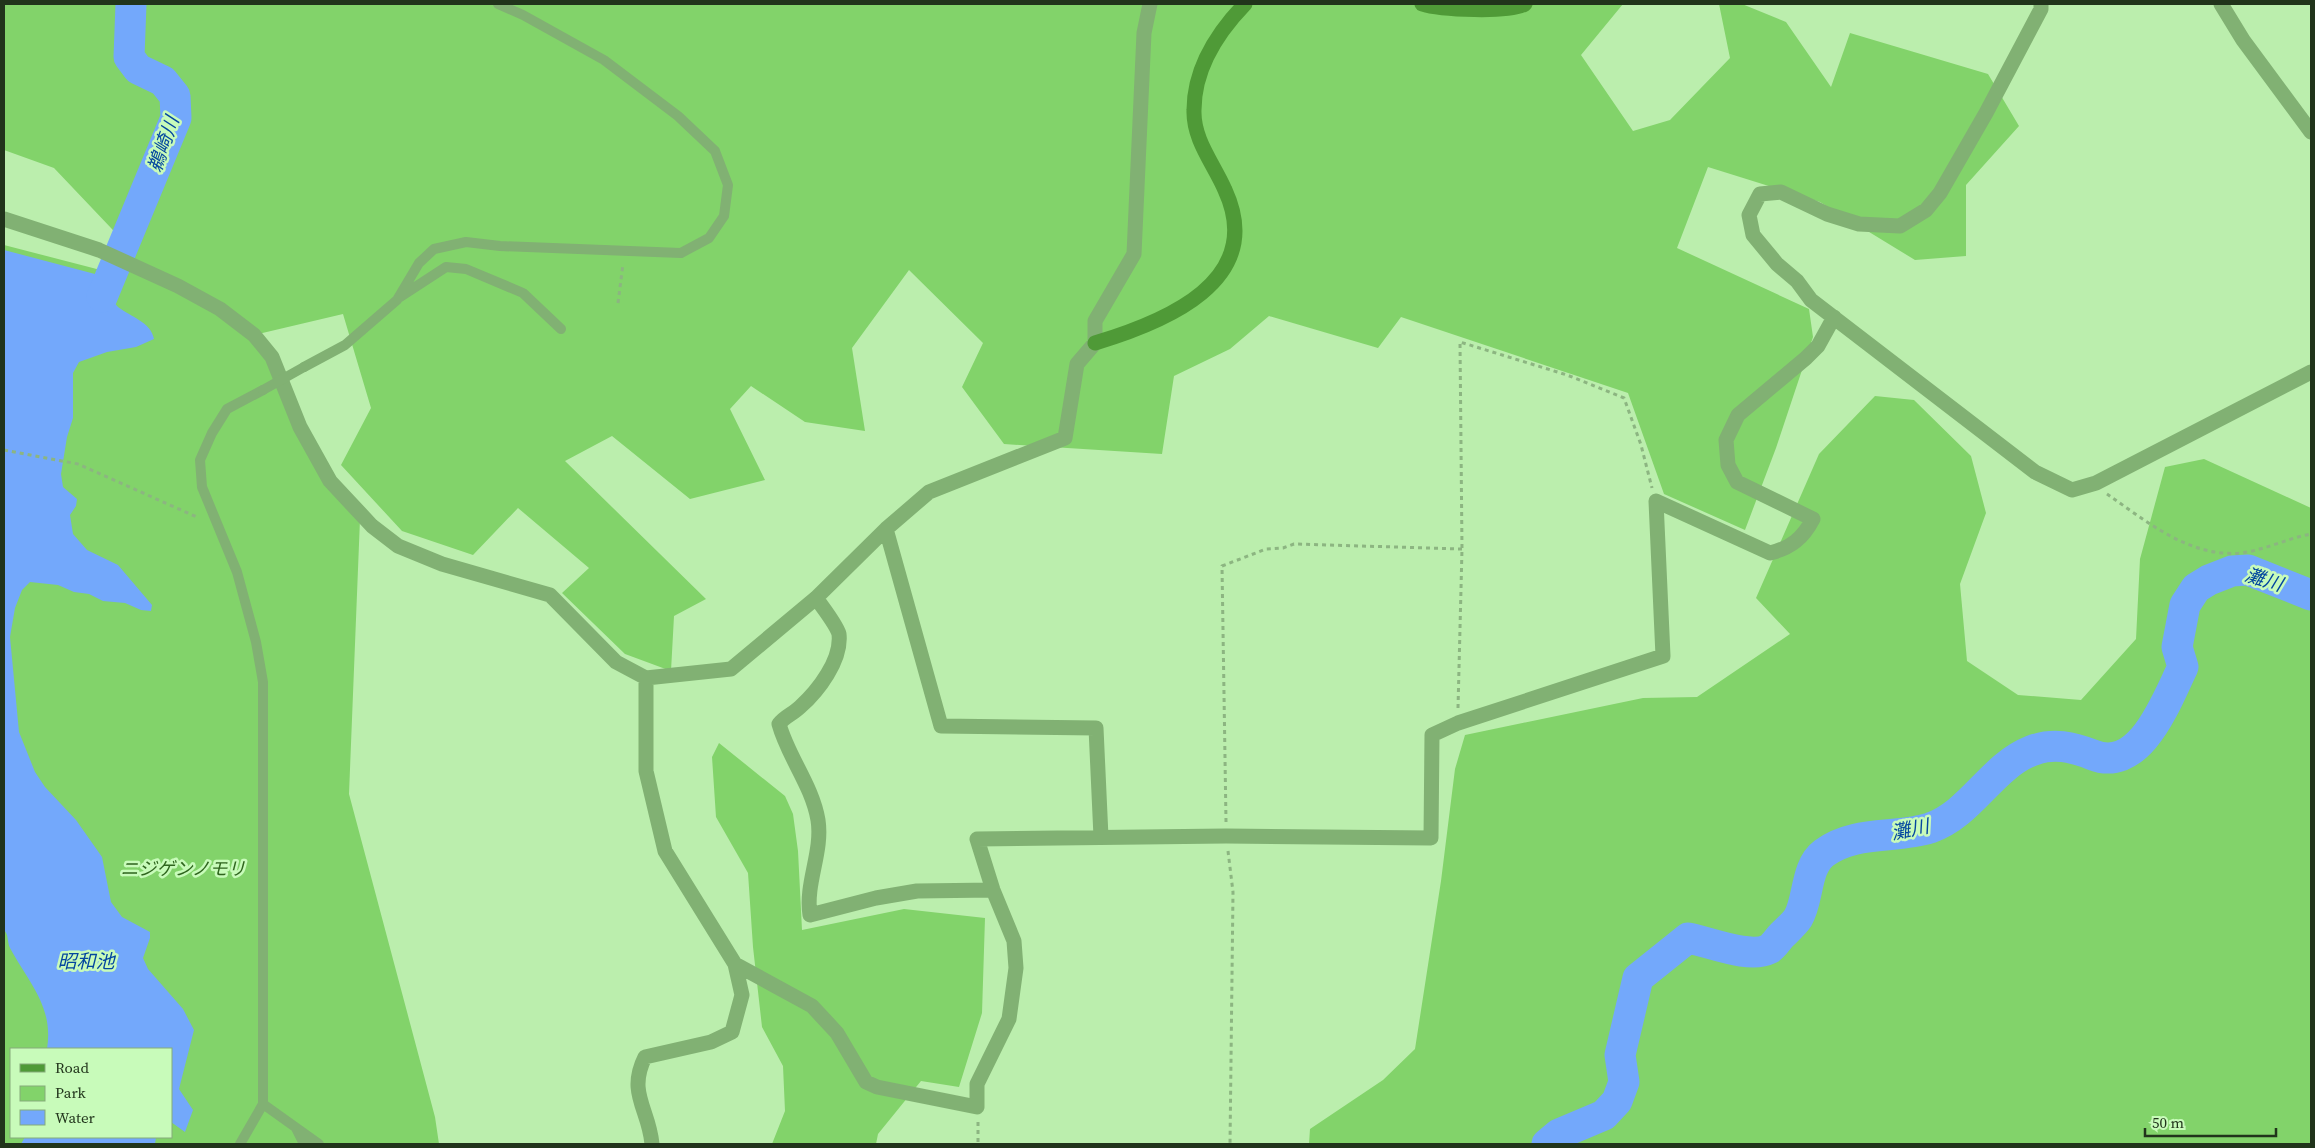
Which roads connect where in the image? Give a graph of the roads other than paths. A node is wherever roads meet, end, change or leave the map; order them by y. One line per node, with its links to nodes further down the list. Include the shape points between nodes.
1 (498, 4): 10 (lane, via 604,60 678,116 715,151 728,185 724,216 710,238 681,253 466,242 434,249 419,263)
2 (1150, 4): 13 (street, via 1144,33 1134,254 1095,321)
3 (1245, 4): 13 (street, via 1207,54 1196,82 1193,112 1199,140 1235,214 1237,235 1228,265 1213,285 1173,312 1136,331)
4 (1422, 4): 5 (street, via 1456,10)
5 (1525, 4)
6 (2041, 4): 11 (street, via 1986,113 1940,193 1926,210 1900,226 1859,224 1827,214 1781,192 1760,194 1750,215 1753,235 1811,300)
7 (2221, 4): 8 (street, via 2243,40)
8 (2311, 132)
9 (4, 219): 17 (street, via 99,250 220,309 254,335 272,357 300,427 330,482 372,526 398,546 442,564 550,594 616,662)
10 (397, 300): 12 (lane, via 446,267 466,269 523,293); 21 (lane, bridge, via 345,345 227,409 200,460 202,487 237,572 263,682)
11 (1834, 317): 14 (street, via 2035,472 2072,490 2096,483); 18 (street, via 1818,346 1738,415 1726,440 1728,465 1737,482 1813,519 1805,534 1783,550 1770,553 1656,501 1663,656 1458,723 1432,735 1431,838)
12 (561, 329)
13 (1095, 343): 15 (street, via 1077,364 1065,438 929,492)
14 (2311, 372)
15 (886, 529): 16 (street); 18 (street, via 941,726 1096,728)
16 (816, 598): 17 (street, via 731,669); 19 (street, via 839,633 837,653 824,680 799,708 779,724 784,743 813,800 818,820 820,839 808,901 810,915 917,890)
17 (646, 678): 20 (street, via 646,771 665,852)
18 (1101, 837): 19 (street, via 977,839)
19 (993, 890): 20 (street, via 1014,941 1016,968 1009,1019 977,1084 977,1107 866,1082 837,1032 812,1006)
20 (736, 964): 26 (street, via 742,995 732,1032 711,1042 645,1057 637,1072 637,1092)
21 (263, 1104): 22 (lane); 23 (lane)
22 (296, 1127): 24 (lane); 25 (lane)
23 (240, 1144)
24 (304, 1144)
25 (319, 1144)
26 (652, 1144)

